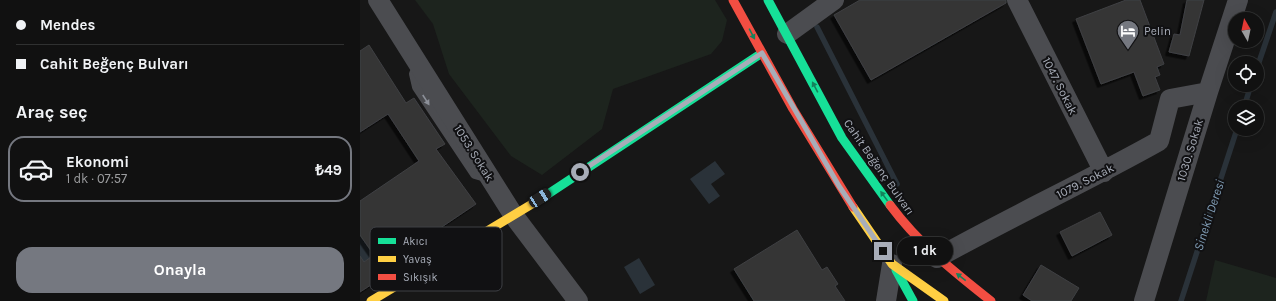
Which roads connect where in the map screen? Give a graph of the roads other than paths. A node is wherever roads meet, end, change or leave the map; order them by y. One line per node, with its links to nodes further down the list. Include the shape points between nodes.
1 (378, 0): 11 (street, 1053. Sokak)
2 (733, 0): 8 (main road, one-way to 8)
3 (768, 0): 7 (main road, Cahit Beğenç Bulvarı)
4 (1017, 0): 10 (street, 1047. Sokak)
5 (1238, 0): 9 (street, 1030. Sokak)
6 (829, 1): 7 (street)
7 (787, 34): 13 (main road, Cahit Beğenç Bulvarı, one-way to 7, via 905,232 842,138)
8 (762, 53): 11 (main road); 14 (main road, via 839,186)
9 (1208, 92): 10 (street, 1079. Sokak, via 1170,99 1159,141); 22 (street, 1030. Sokak)
10 (1104, 172): 13 (street, 1079. Sokak, via 987,230)
11 (514, 216): 12 (main road); 17 (street, 1053. Sokak)
12 (495, 227)
13 (937, 258): 21 (main road, Cahit Beğenç Bulvarı, one-way to 13)
14 (894, 260): 18 (street); 19 (main road); 20 (main road)
15 (387, 291): 16 (main road)
16 (370, 301)
17 (578, 301)
18 (886, 301)
19 (913, 301)
20 (944, 301)
21 (991, 301)
22 (1144, 301)

